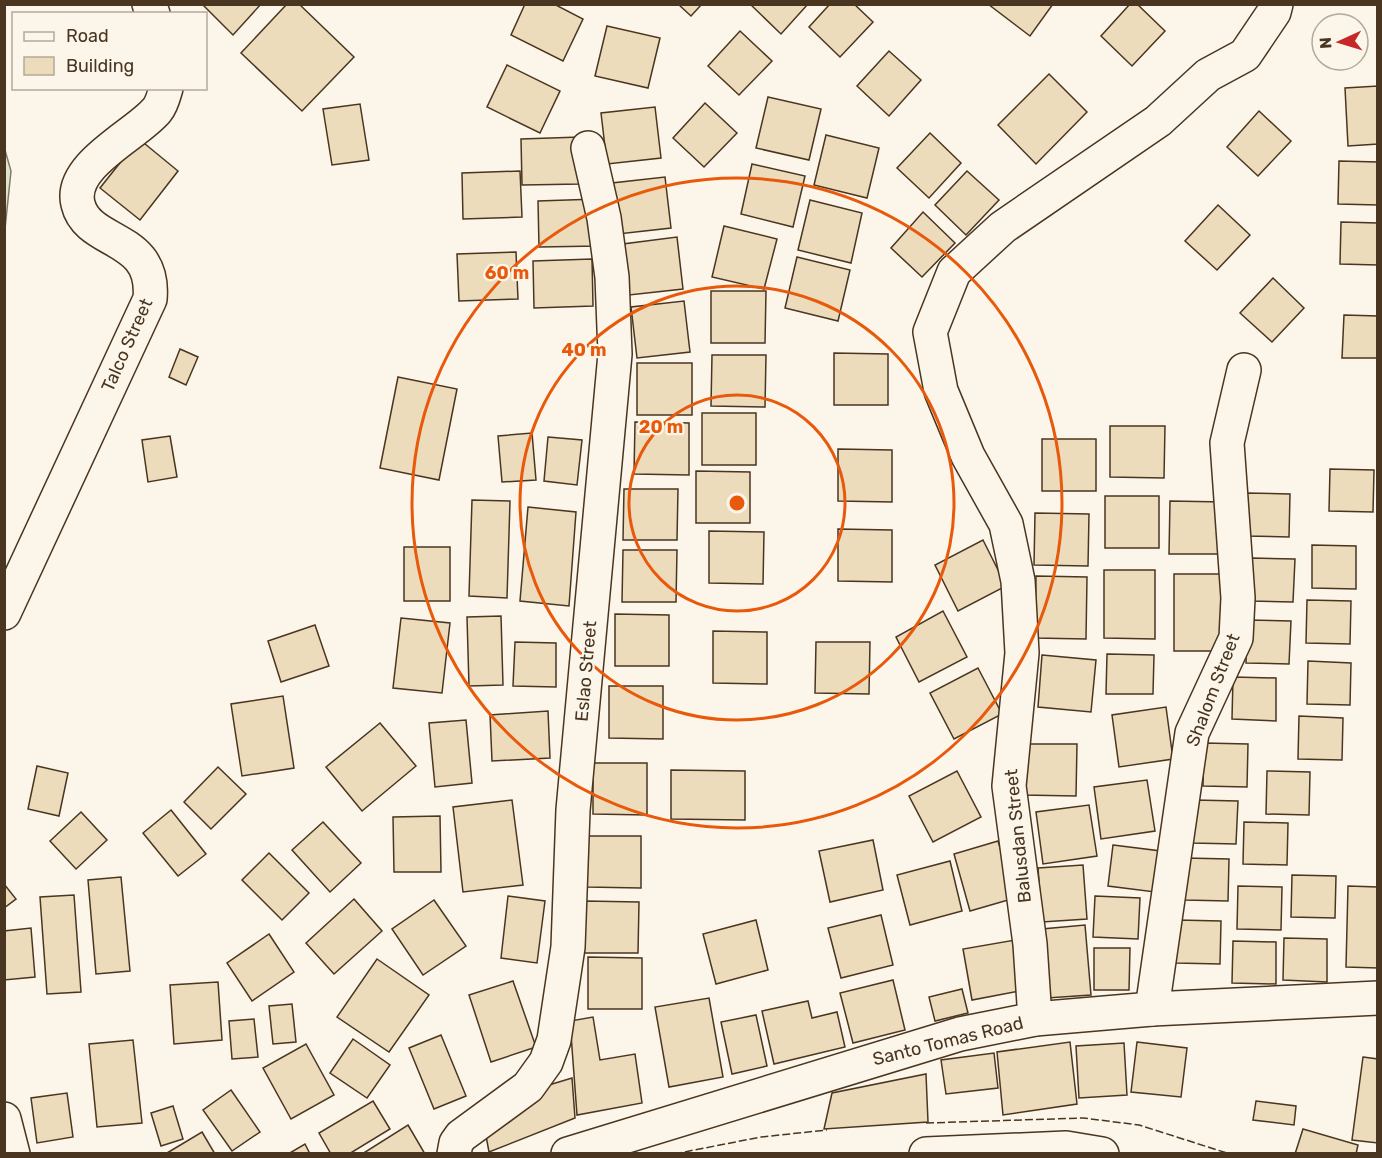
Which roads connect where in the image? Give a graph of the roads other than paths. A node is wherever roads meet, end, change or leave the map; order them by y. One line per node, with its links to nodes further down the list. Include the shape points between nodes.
1 (1276, 4): 8 (street, Balusdan Street, via 1245,55 1208,75 1158,121 1004,227 954,272 930,332 941,391 968,456 1006,524 1018,581 1022,653 1009,786 1030,944)
2 (165, 90): 5 (street, Talco Street, via 158,109 106,151 80,182 77,203 83,218 142,261 151,284 150,299)
3 (588, 148): 11 (street, Eslao Street, via 612,277 615,354 573,810 568,947 554,1040 546,1062 528,1087 461,1136)
4 (1244, 370): 7 (street, Shalom Street, via 1227,443 1238,598 1236,638 1192,733)
5 (4, 613)
6 (1377, 998): 7 (street, Santo Tomas Road)
7 (1152, 1009): 8 (street, Santo Tomas Road)
8 (1035, 1019): 12 (street, Santo Tomas Road, via 949,1037)
9 (4, 1119): 10 (street)
10 (13, 1154)
11 (454, 1154)
12 (568, 1154)
13 (926, 1154): 14 (street, via 1066,1148)
14 (1102, 1154)

